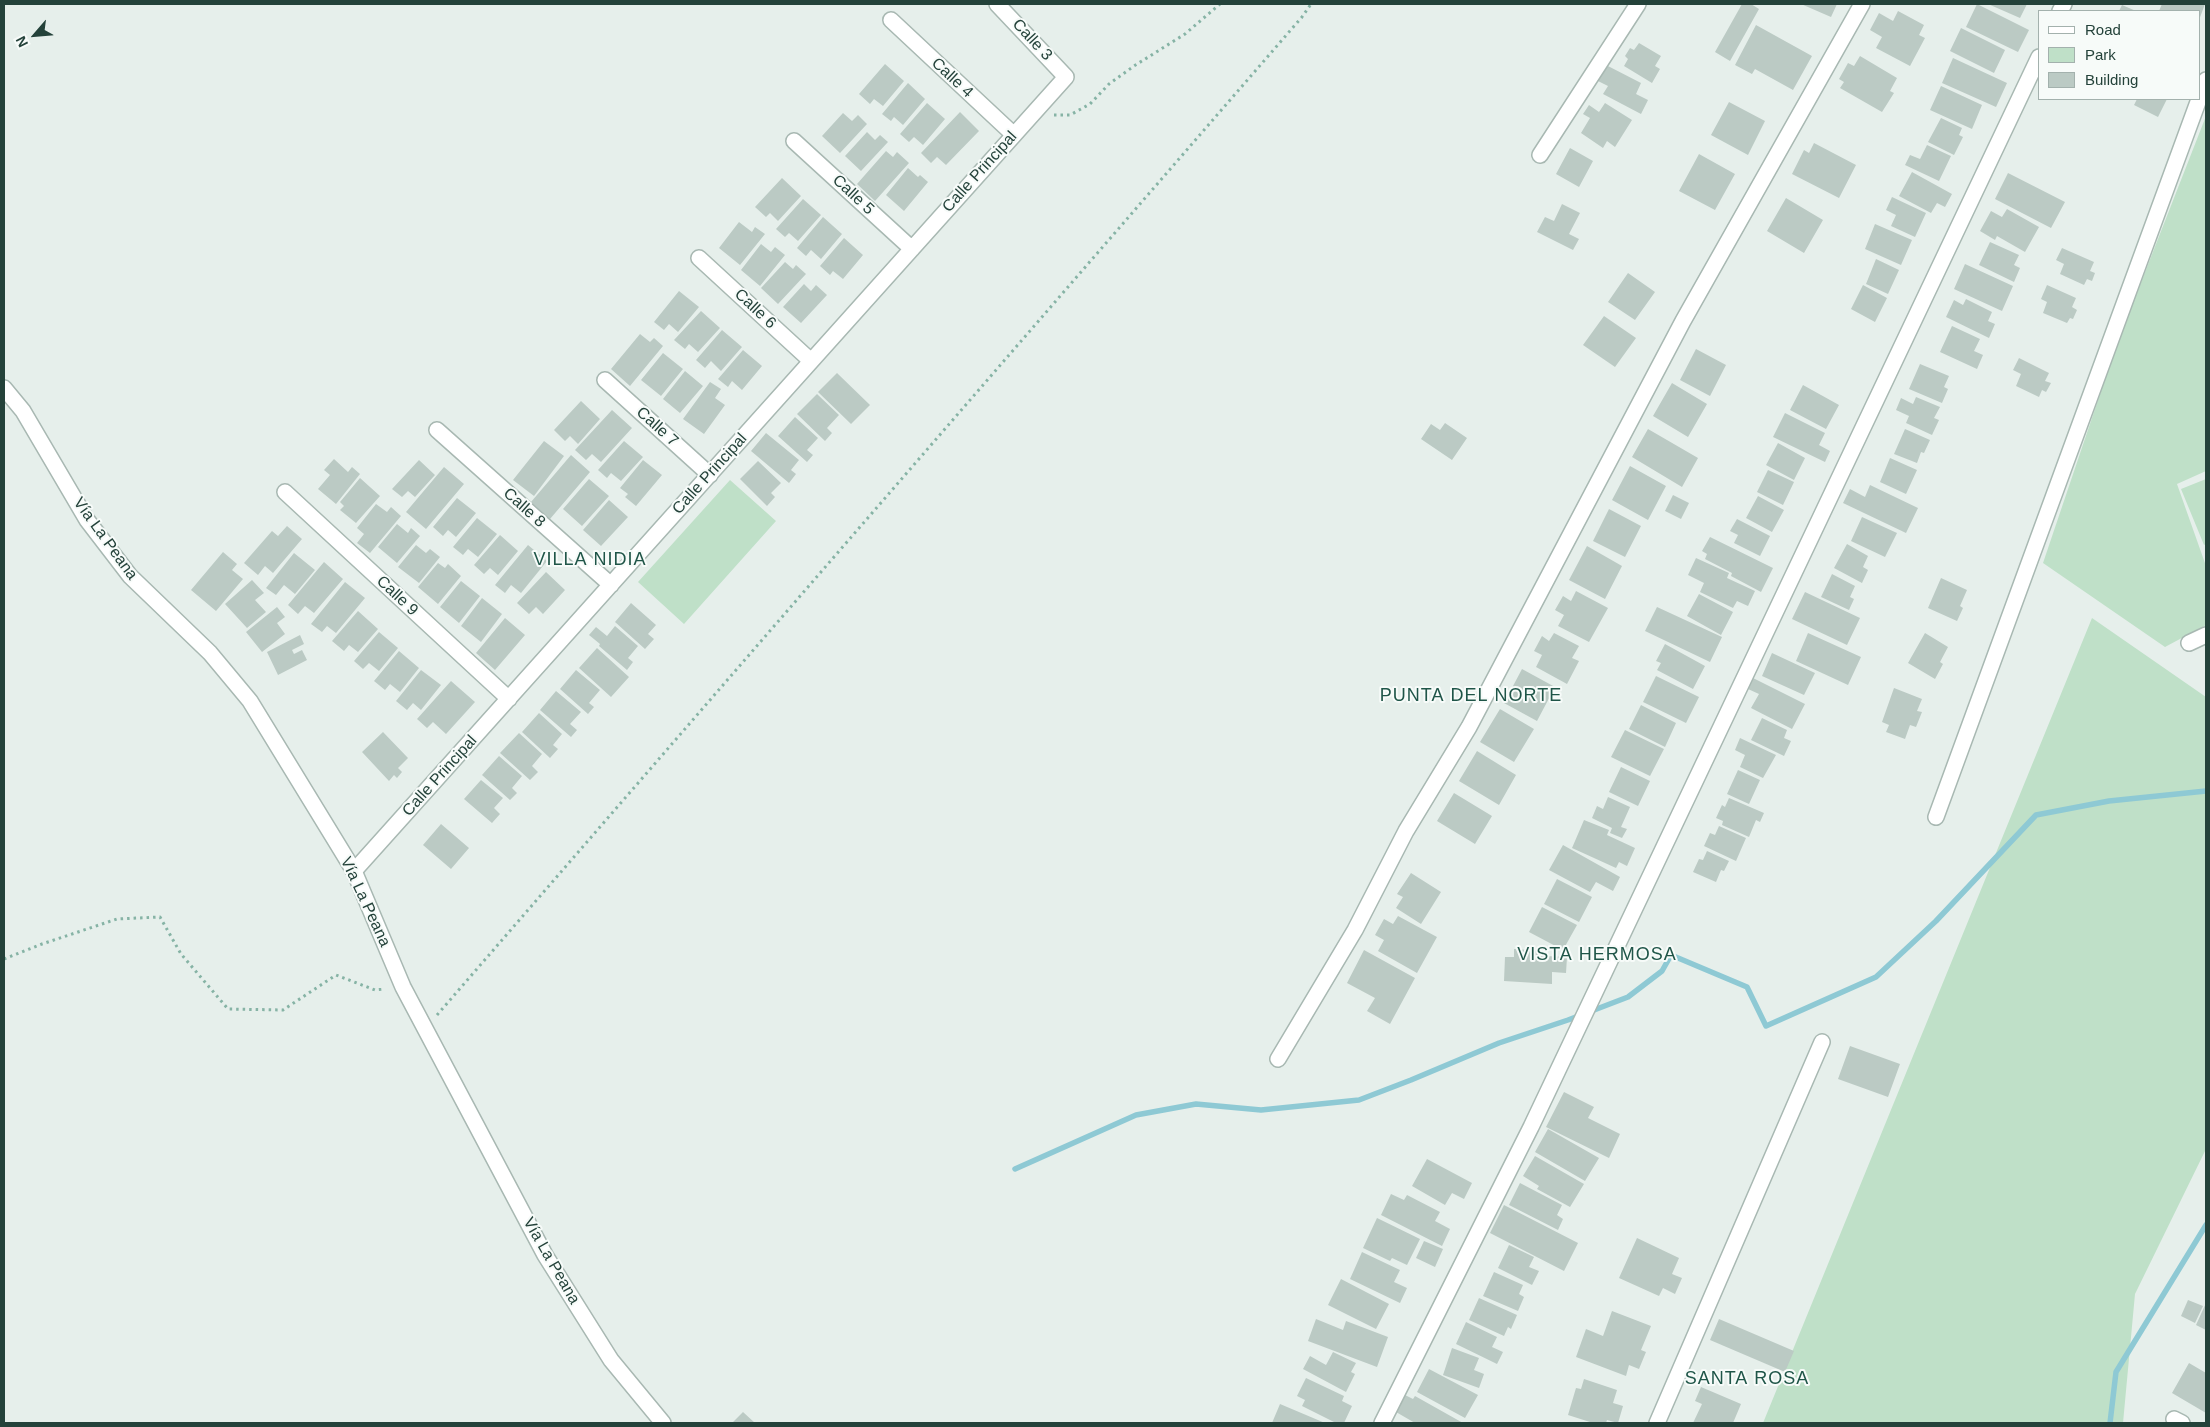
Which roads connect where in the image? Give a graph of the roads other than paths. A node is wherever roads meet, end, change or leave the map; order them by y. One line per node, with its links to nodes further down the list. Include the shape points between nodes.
1 (997, 4): 6 (street, Calle 3)
2 (1638, 4): 12 (street)
3 (1862, 4): 28 (street, via 1683,321 1469,727 1406,831 1355,930)
4 (891, 20): 10 (street, Calle 4)
5 (2038, 59): 30 (street, via 1532,1127)
6 (1066, 77): 10 (street, Calle Principal)
7 (2206, 80): 8 (street)
8 (2200, 96)
9 (2199, 100): 25 (street)
10 (1014, 135): 13 (street, Calle Principal)
11 (794, 141): 13 (street, Calle 5)
12 (1540, 155)
13 (912, 249): 15 (street, Calle Principal)
14 (699, 258): 15 (street, Calle 6)
15 (812, 361): 19 (street, Calle Principal)
16 (605, 380): 19 (street, Calle 7)
17 (4, 388): 26 (street, Vía La Peana, via 23,411 87,520 130,576 210,653 250,701)
18 (437, 430): 21 (street, Calle 8)
19 (710, 475): 21 (street, Calle Principal)
20 (285, 492): 24 (street, Calle 9)
21 (611, 585): 24 (street, Calle Principal)
22 (2206, 635): 23 (street)
23 (2189, 643)
24 (509, 698): 26 (street, Calle Principal)
25 (1936, 817)
26 (354, 871): 29 (street, Vía La Peana, via 403,987 545,1255 611,1360)
27 (1822, 1042): 31 (street)
28 (1278, 1060)
29 (663, 1423)
30 (1382, 1423)
31 (1657, 1423)

